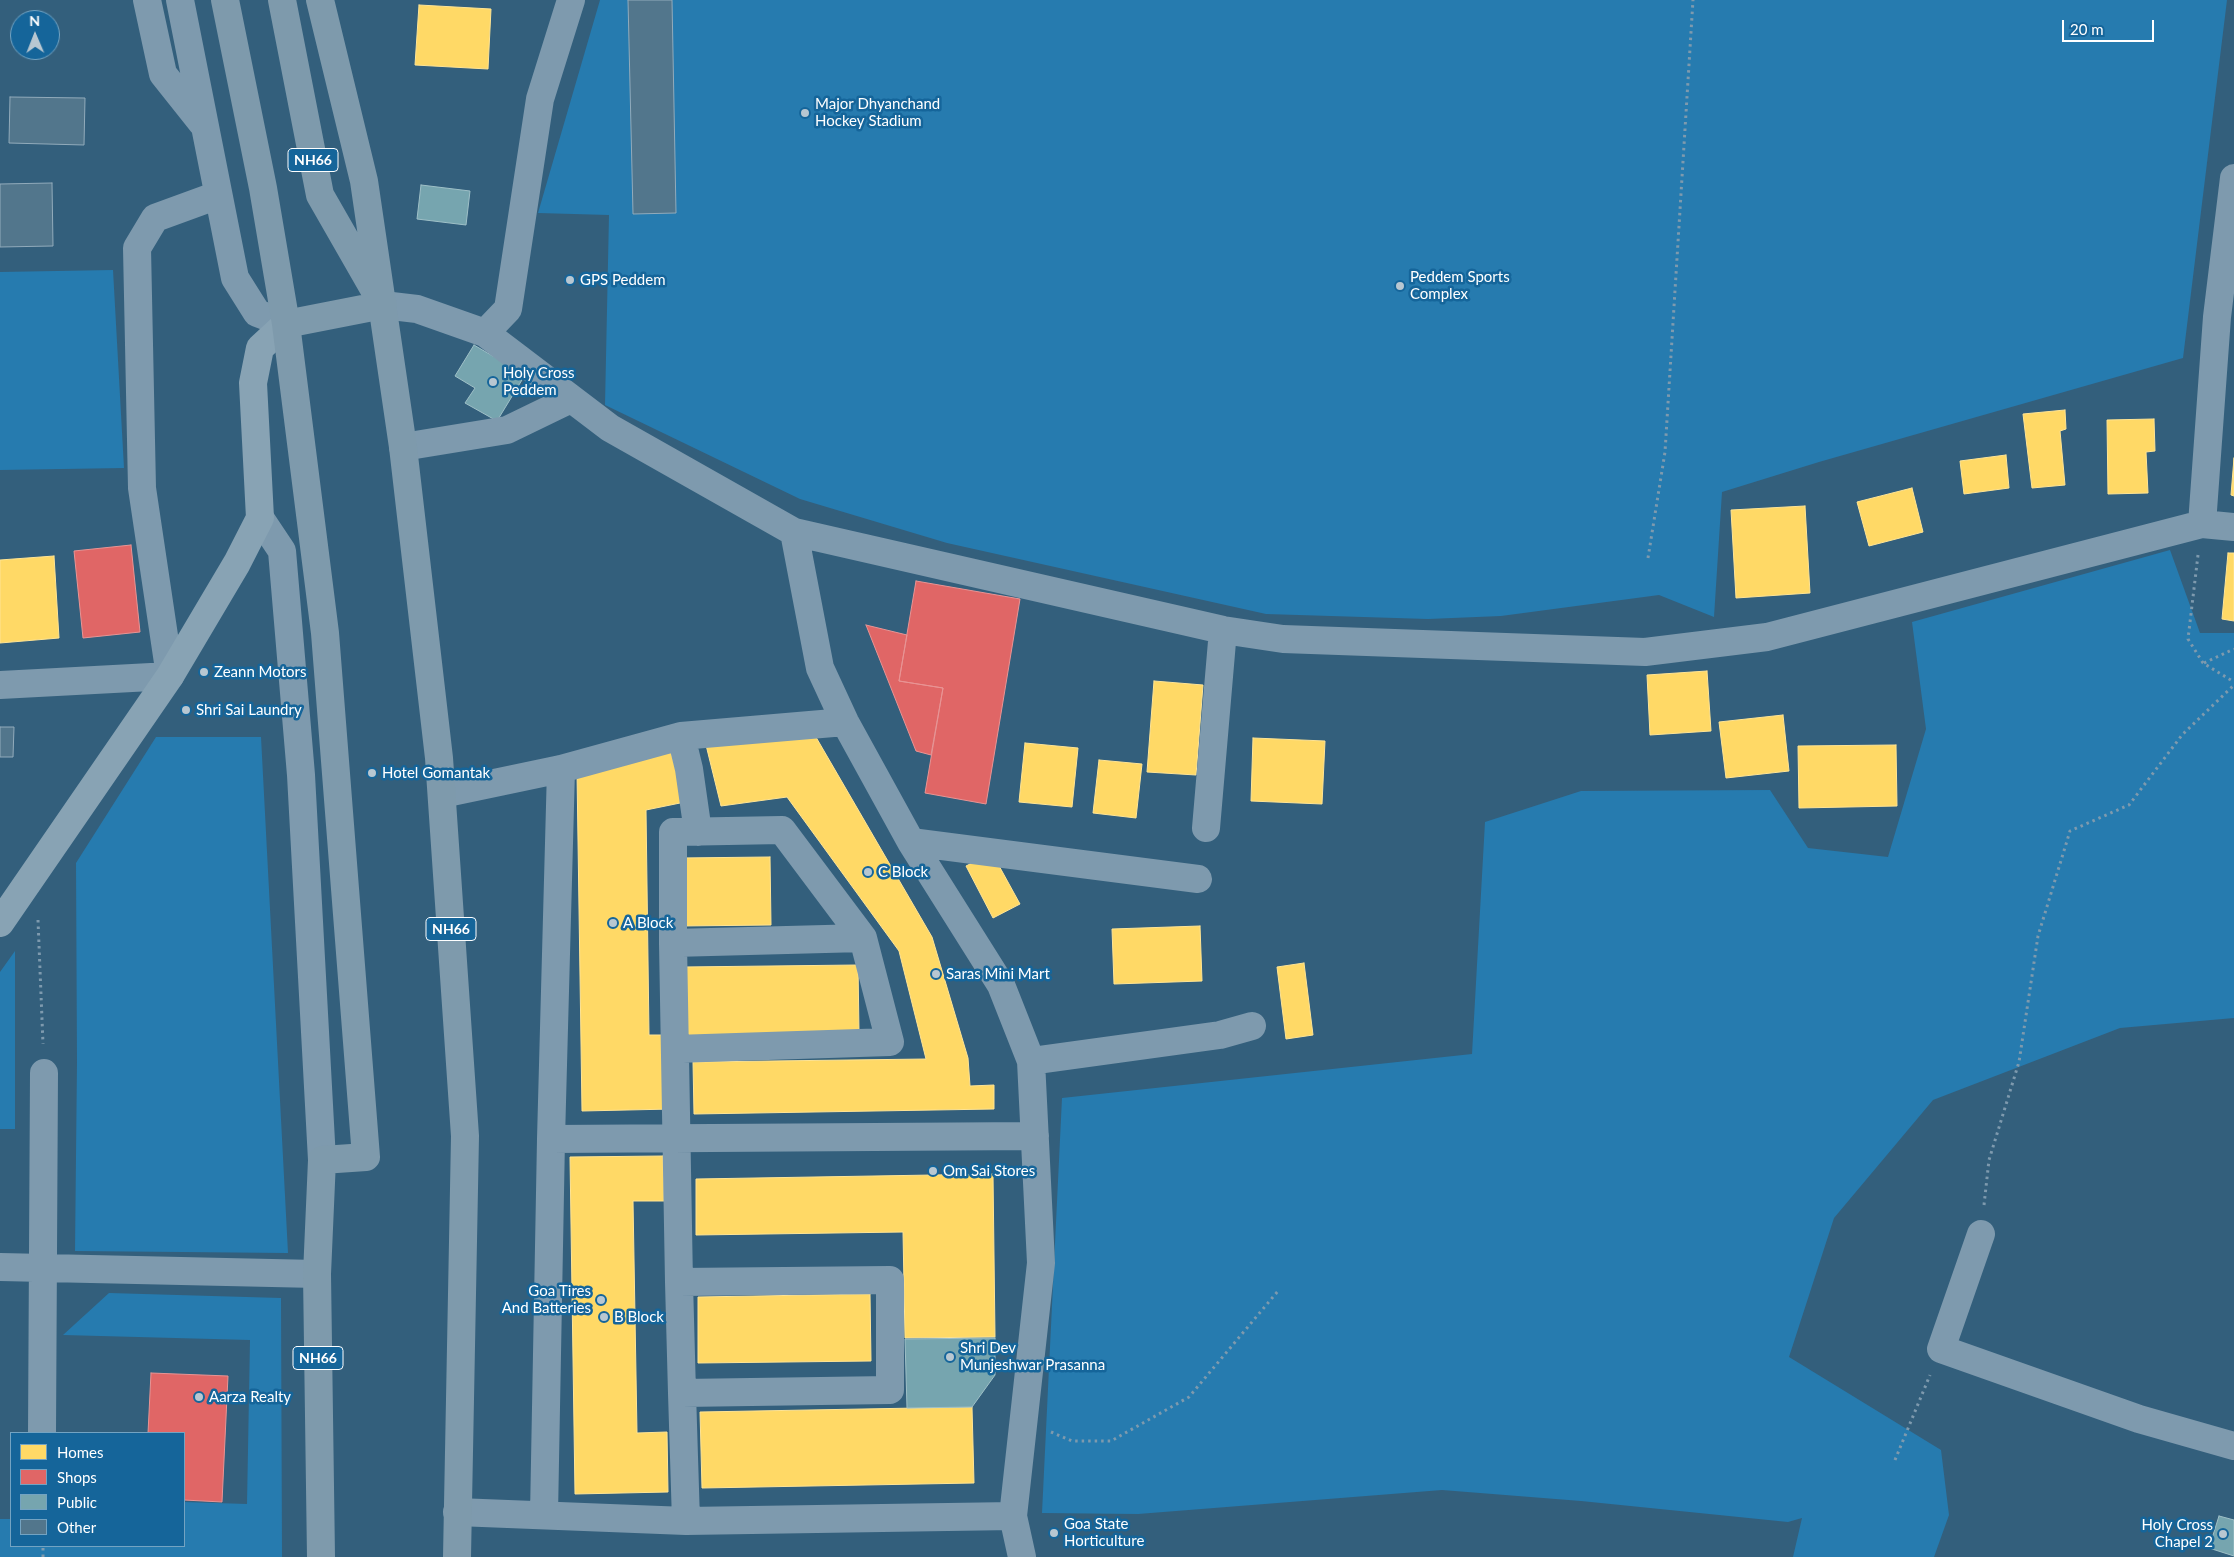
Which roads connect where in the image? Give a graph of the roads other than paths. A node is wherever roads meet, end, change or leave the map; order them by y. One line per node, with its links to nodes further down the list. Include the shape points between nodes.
1 (147, 0): 7 (street, via 163,74)
2 (180, 0): 7 (street)
3 (225, 0): 12 (highway, via 263,188)
4 (282, 0): 10 (highway, NH66, via 320,196)
5 (320, 0): 10 (highway, via 364,181)
6 (571, 0): 13 (street, via 540,99 508,309)
7 (205, 127): 9 (street)
8 (2233, 191): 11 (street)
9 (218, 195): 12 (street, via 235,278 257,313); 21 (street, via 155,218 138,248 142,488)
10 (383, 305): 12 (highway); 13 (street, via 417,309); 15 (highway, NH66)
11 (2226, 318): 17 (street)
12 (286, 324): 16 (main road, via 260,348 253,383); 41 (highway, via 325,633 366,1157)
13 (485, 332): 14 (street)
14 (571, 399): 15 (street, via 507,430); 19 (street, via 610,428)
15 (403, 447): 26 (highway, NH66)
16 (260, 518): 21 (main road); 41 (street, via 282,551 301,775)
17 (2202, 524): 18 (street); 20 (street, via 1767,637 1645,652 1283,639)
18 (2234, 527)
19 (794, 532): 20 (street); 23 (street, via 820,668)
20 (1223, 630): 27 (street)
21 (170, 676): 22 (street); 31 (main road)
22 (0, 685)
23 (845, 722): 24 (street); 29 (street)
24 (682, 736): 25 (street); 28 (street)
25 (561, 769): 26 (street); 40 (street)
26 (442, 794): 50 (highway, NH66, via 465,1136)
27 (1206, 828)
28 (698, 832): 32 (street, via 782,830); 33 (street, via 673,832)
29 (911, 842): 30 (street); 36 (street, via 1001,985)
30 (1198, 879)
31 (0, 923)
32 (863, 938): 33 (street); 35 (street, via 890,1042)
33 (673, 943): 35 (street)
34 (1252, 1026): 36 (street, via 1220,1035)
35 (675, 1049): 38 (street)
36 (1031, 1061): 39 (street)
37 (44, 1073): 44 (street)
38 (678, 1136): 39 (street); 40 (street); 46 (street)
39 (1035, 1136): 52 (street, via 1041,1263)
40 (551, 1139): 51 (street)
41 (322, 1160): 45 (highway, NH66)
42 (1981, 1234): 49 (street, via 1941,1349 2139,1419)
43 (0, 1267): 44 (street)
44 (42, 1267): 45 (street); 48 (street)
45 (317, 1274): 54 (highway, NH66)
46 (679, 1282): 47 (street); 47 (street, via 890,1280 890,1390)
47 (682, 1393): 53 (street)
48 (42, 1432)
49 (2234, 1446)
50 (457, 1512): 51 (street); 55 (highway, NH66)
51 (544, 1515): 53 (street)
52 (1014, 1516): 53 (street); 56 (street)
53 (686, 1521)
54 (321, 1557)
55 (457, 1557)
56 (1022, 1557)

